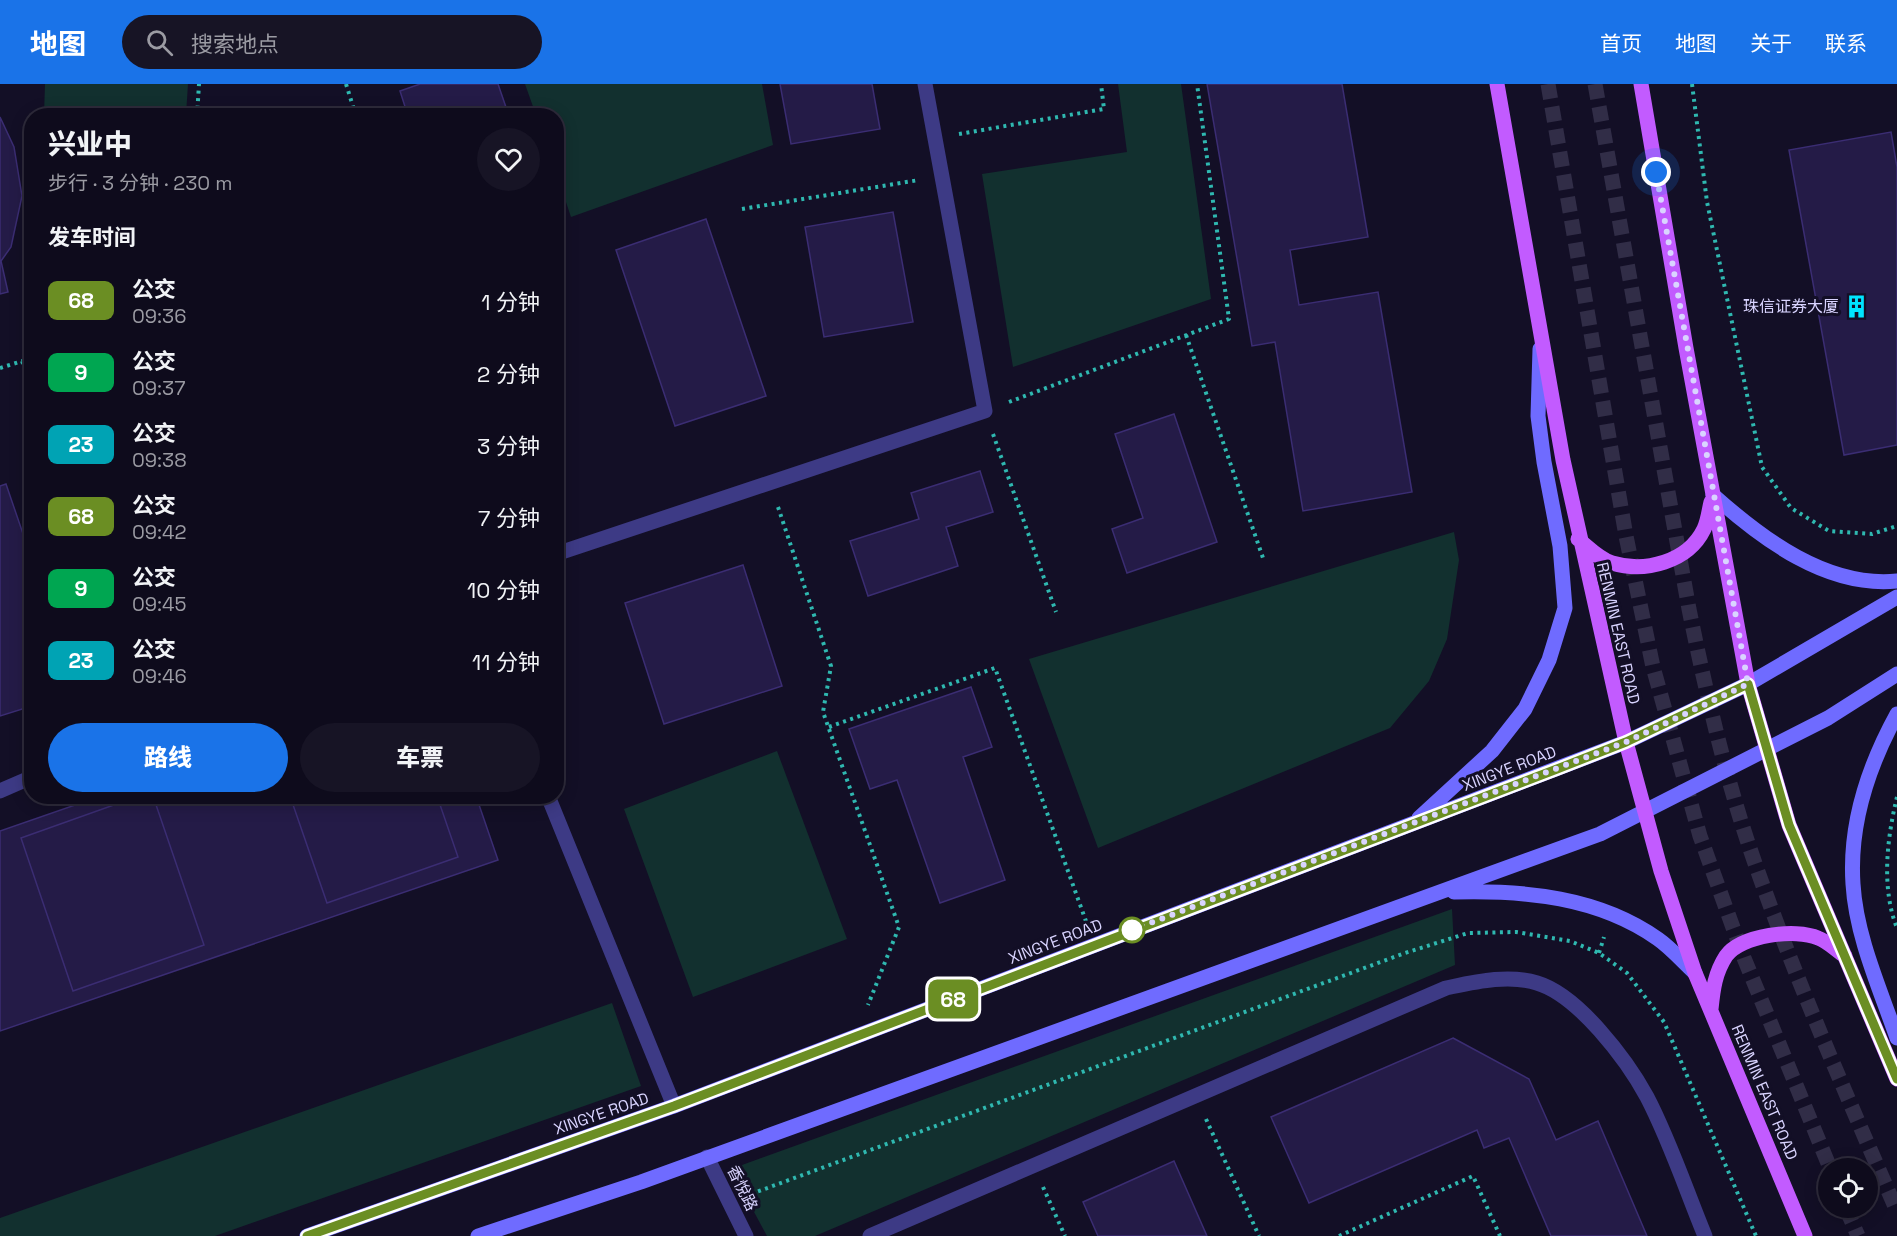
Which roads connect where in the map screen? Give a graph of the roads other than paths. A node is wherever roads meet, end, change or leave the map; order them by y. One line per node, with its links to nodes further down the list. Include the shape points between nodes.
1 (925, 84): 7 (street, via 985,411)
2 (1497, 84): 4 (main road, RENMIN EAST ROAD)
3 (1641, 84): 5 (main road)
4 (1540, 334): 6 (main road, RENMIN EAST ROAD); 19 (main road, via 1538,416 1560,546 1565,608 1549,660 1525,709 1491,751)
5 (1713, 495): 6 (main road, via 1704,528 1690,548 1665,562 1646,568 1612,563 1598,557); 8 (main road, via 1749,527 1805,561 1850,579); 11 (main road)
6 (1578, 539): 13 (main road, RENMIN EAST ROAD)
7 (564, 551)
8 (1897, 581)
9 (1897, 597): 11 (main road, XINGYE ROAD)
10 (1897, 674): 14 (main road, via 1828,718)
11 (1748, 684): 13 (main road, XINGYE ROAD); 14 (main road)
12 (1897, 714): 24 (main road, via 1866,786 1853,840 1853,886 1862,934)
13 (1626, 742): 18 (main road, RENMIN EAST ROAD); 19 (main road, XINGYE ROAD)
14 (1766, 750): 18 (main road); 21 (main road, via 1789,825)
15 (24, 780): 16 (street)
16 (0, 791)
17 (551, 804): 26 (street)
18 (1645, 813): 20 (main road, via 1600,834); 22 (main road, RENMIN EAST ROAD)
19 (1415, 823): 26 (main road, XINGYE ROAD)
20 (1439, 892): 22 (main road, via 1501,890 1542,895 1610,913 1658,939); 27 (main road)
21 (1845, 956): 23 (main road, via 1818,938 1794,933 1754,940 1728,954 1715,978); 25 (main road)
22 (1695, 973): 23 (main road, RENMIN EAST ROAD)
23 (1711, 1010): 33 (main road, RENMIN EAST ROAD)
24 (1897, 1038)
25 (1897, 1079)
26 (674, 1106): 28 (main road, XINGYE ROAD)
27 (707, 1157): 29 (main road); 30 (street, 香悅路)
28 (307, 1236)
29 (478, 1236)
30 (746, 1236)
31 (870, 1236): 32 (street, via 1446,988 1493,980 1537,983 1564,997 1601,1032 1646,1096)
32 (1705, 1236)
33 (1805, 1236)

